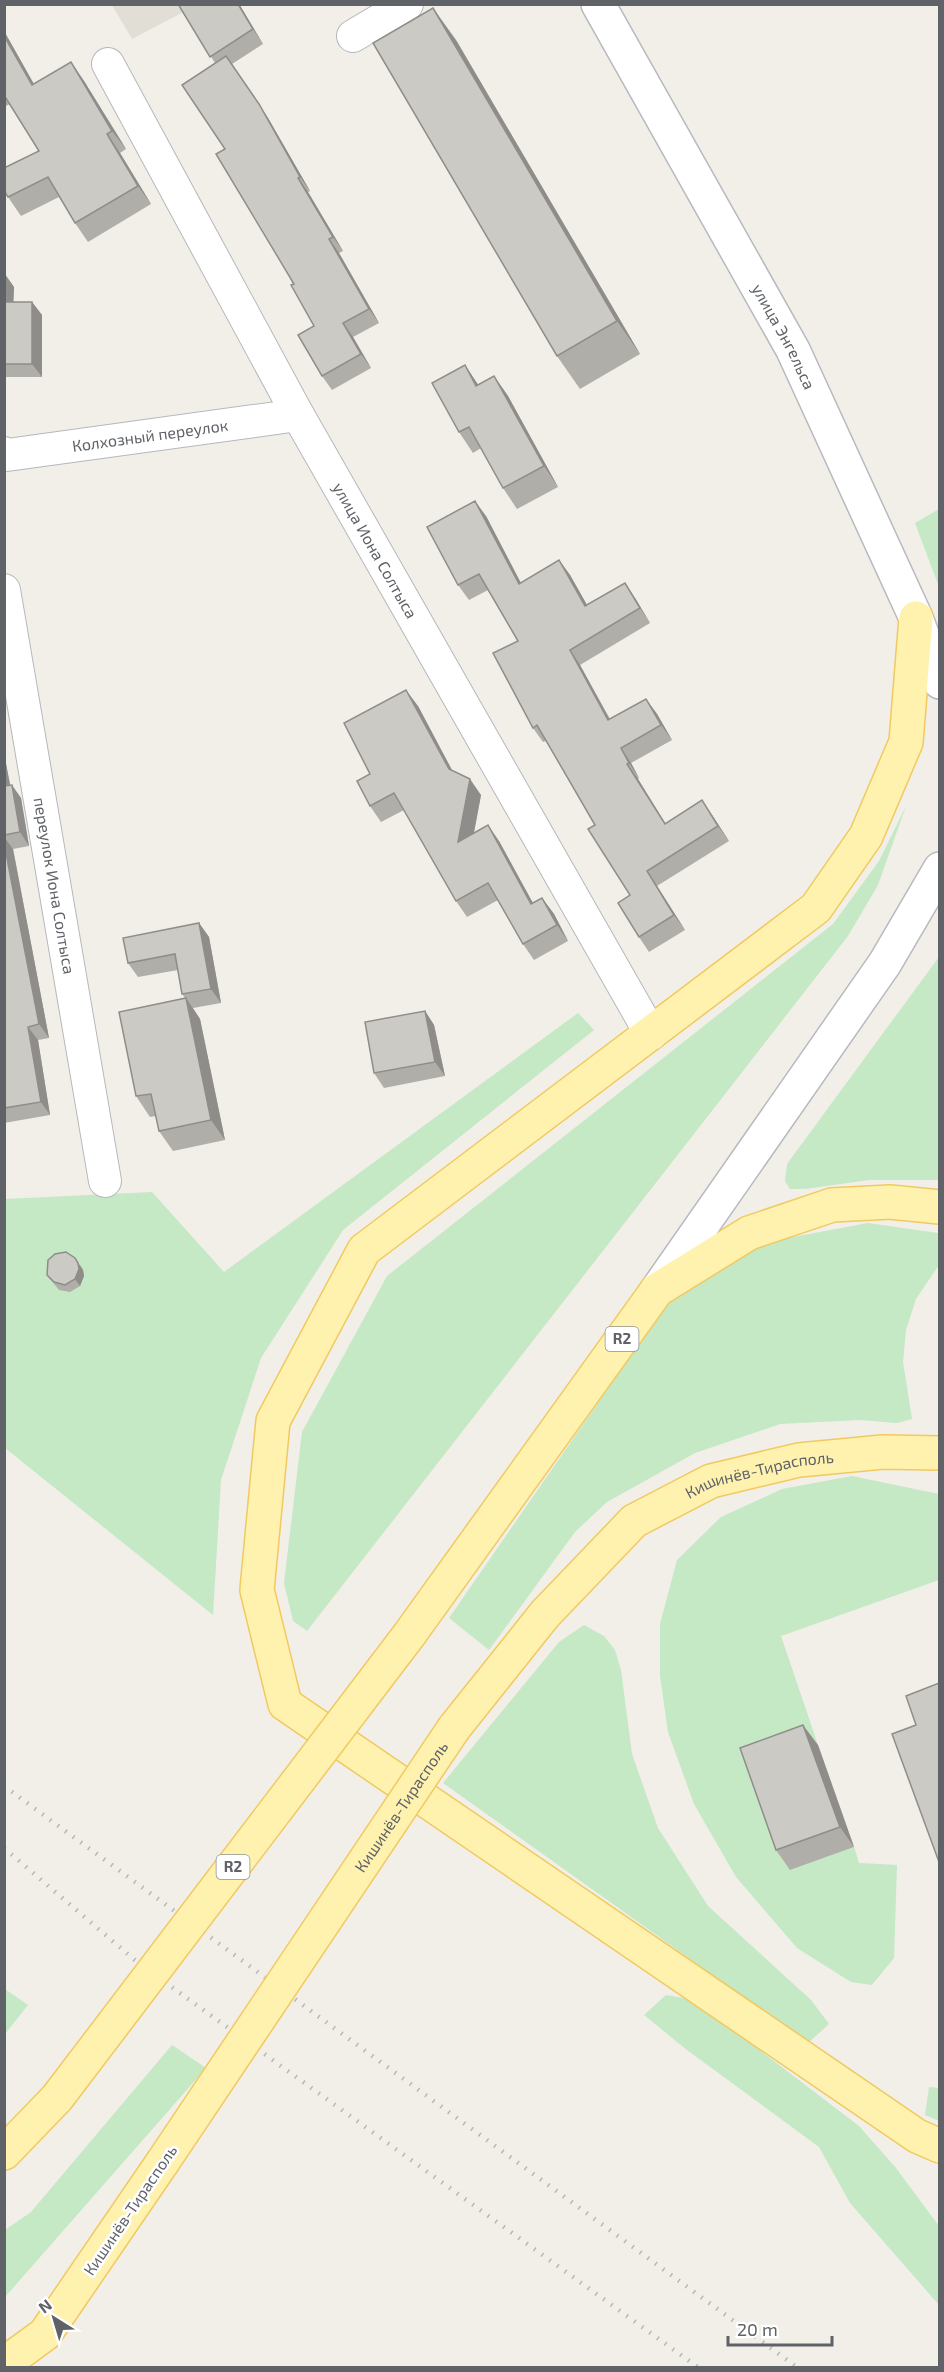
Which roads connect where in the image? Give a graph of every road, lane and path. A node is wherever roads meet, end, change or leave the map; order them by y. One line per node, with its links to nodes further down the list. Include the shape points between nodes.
1 (407, 4): 3 (street)
2 (598, 4): 8 (street, улица Энгельса, via 793,350)
3 (353, 36)
4 (108, 64): 5 (street, улица Иона Солтыса)
5 (298, 415): 6 (street, Колхозный переулок); 11 (street, улица Иона Солтыса)
6 (5, 458)
7 (4, 590): 12 (street, переулок Иона Солтыса)
8 (916, 618): 9 (street, улица Энгельса); 11 (main road, via 906,742 866,836 816,908)
9 (939, 682)
10 (939, 869): 14 (street, via 885,963)
11 (651, 1034): 16 (main road, via 364,1250 273,1421 257,1590 285,1704 917,2136)
12 (105, 1181)
13 (939, 1207): 14 (main road, R2, via 890,1202 832,1205 749,1233)
14 (657, 1290): 17 (main road, R2, bridge, via 409,1635 57,2098)
15 (939, 1453): 18 (main road, Кишинёв-Тирасполь, bridge, via 883,1452 799,1460 711,1481 634,1521 545,1614 454,1728)
16 (939, 2146)
17 (4, 2153)
18 (45, 2334): 19 (main road, Кишинёв-Тирасполь); 20 (street)
19 (4, 2364)
20 (28, 2367)

